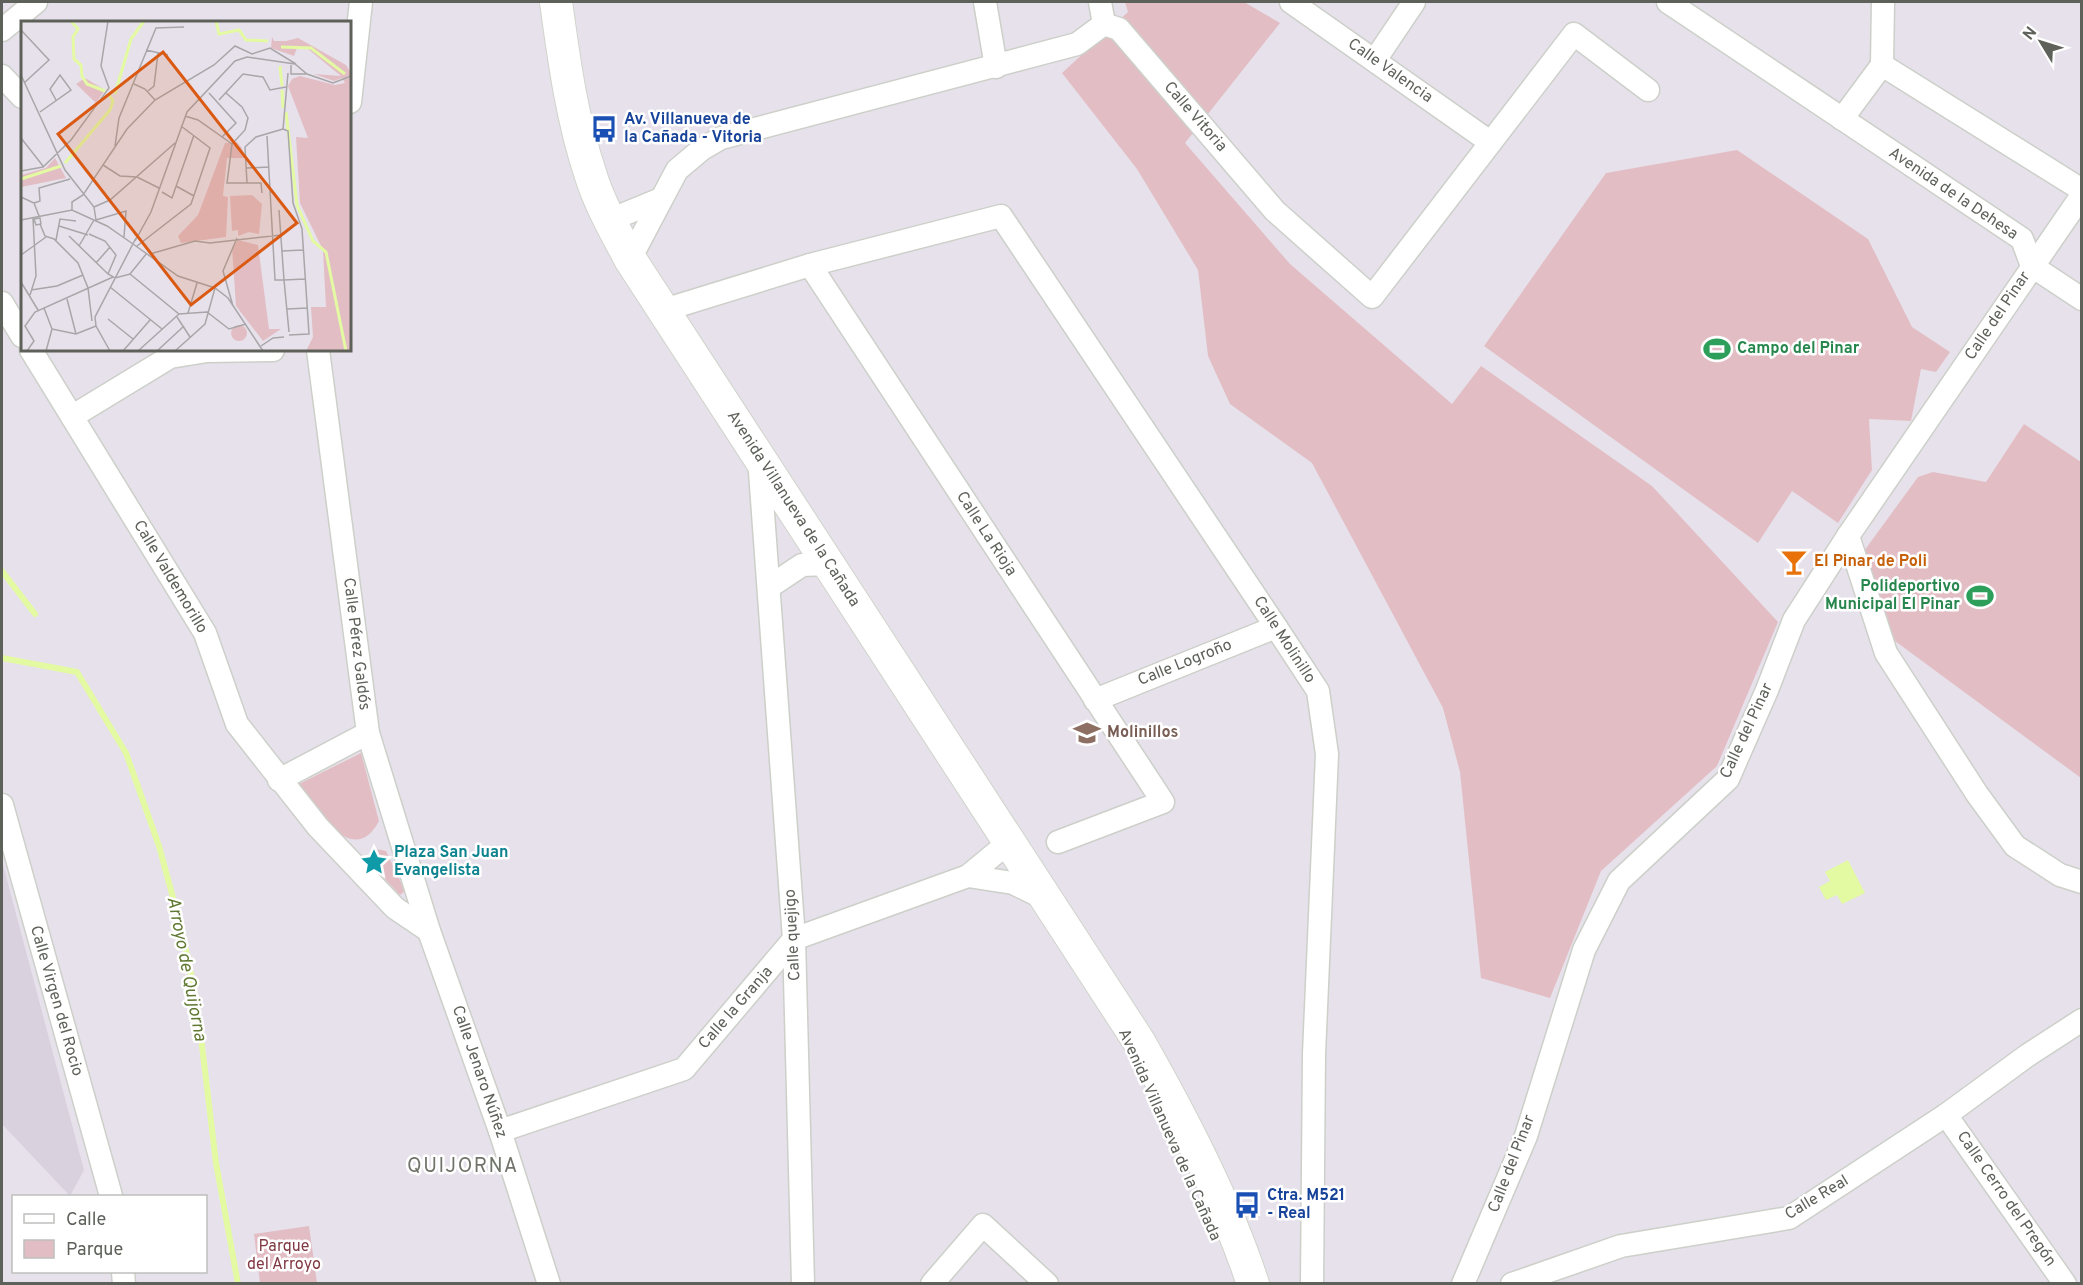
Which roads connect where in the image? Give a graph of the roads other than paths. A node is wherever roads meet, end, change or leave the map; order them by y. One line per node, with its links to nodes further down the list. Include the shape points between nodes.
1 (36, 2): 11 (street)
2 (361, 2): 17 (street)
3 (556, 2): 24 (main road, Avenida Villanueva de la Cañada, via 579,134)
4 (985, 2): 14 (street)
5 (1100, 2): 10 (street)
6 (1291, 2): 12 (street, Calle Valencia)
7 (1414, 2): 12 (street)
8 (1668, 2): 19 (street, Avenida de la Dehesa)
9 (1883, 2): 13 (street)
10 (1104, 24): 14 (street, via 1077,45); 20 (street, Calle Vitoria, via 1119,29 1275,211 1372,297)
11 (2, 30)
12 (1375, 60): 20 (street, Calle Valencia)
13 (1881, 65): 19 (street); 21 (street)
14 (996, 67): 23 (street, via 721,138 677,170)
15 (2, 76): 18 (street)
16 (1648, 90): 20 (street, Calle Vitoria, via 1574,34)
17 (351, 93)
18 (21, 96)
19 (1842, 118): 27 (street, Avenida de la Dehesa, via 2022,239)
20 (1490, 142)
21 (2082, 190)
22 (2082, 195): 27 (street, Calle del Pinar)
23 (661, 199): 24 (street); 25 (street)
24 (610, 220): 25 (main road, Avenida Villanueva de la Cañada)
25 (630, 259): 30 (main road, Avenida Villanueva de la Cañada)
26 (810, 265): 30 (street); 40 (street, Calle Molinillo, via 1001,216); 41 (street, Calle La Rioja)
27 (2032, 266): 28 (street); 37 (street, Calle del Pinar)
28 (2082, 299)
29 (2, 303): 31 (street)
30 (664, 310): 36 (main road, Avenida Villanueva de la Cañada)
31 (21, 334)
32 (32, 351): 35 (street, Calle Valdemorillo)
33 (202, 351): 35 (street, via 170,357)
34 (318, 351): 42 (street, Calle Pérez Galdós)
35 (73, 416): 43 (street, Calle Valdemorillo, via 205,633 237,724)
36 (759, 458): 38 (main road, Avenida Villanueva de la Cañada); 39 (street, Calle quejigo)
37 (1848, 537): 48 (street, via 1886,653 1977,794 2015,846 2060,875); 64 (street, Calle del Pinar, via 1794,620 1728,779 1619,881 1584,950 1526,1136)
38 (829, 564): 39 (street, via 802,566); 45 (main road, Avenida Villanueva de la Cañada)
39 (769, 587): 51 (street, Calle quejigo)
40 (1276, 627): 41 (street, Calle Logroño); 63 (street, Calle Molinillo, via 1318,691 1326,754 1314,1054)
41 (1095, 700): 46 (street, Calle La Rioja, via 1163,802)
42 (368, 733): 43 (street); 50 (street, Calle Pérez Galdós)
43 (279, 780): 50 (street, Calle Valdemorillo, via 395,908)
44 (2, 805): 56 (street, Calle Virgen del Rocio)
45 (1010, 842): 47 (street, Calle la Granja); 49 (main road, Avenida Villanueva de la Cañada)
46 (1058, 842)
47 (968, 876): 49 (street, Calle la Granja, via 1012,883); 51 (street, Calle la Granja)
48 (2082, 882)
49 (1048, 901): 52 (main road, Avenida Villanueva de la Cañada)
50 (429, 931): 55 (street, Calle Jenaro Núñez)
51 (794, 939): 55 (street, Calle la Granja, via 684,1069); 58 (street, Calle quejigo)
52 (1101, 986): 61 (main road, Avenida Villanueva de la Cañada); 62 (main road, Avenida Villanueva de la Cañada, via 1172,1100 1242,1251)
53 (2082, 1020): 54 (street, Calle Real)
54 (1946, 1115): 65 (street, Calle Real, via 1789,1218 1621,1246); 66 (street, Calle Cerro del Pregón)
55 (500, 1131): 57 (street, Calle Jenaro Núñez)
56 (110, 1195)
57 (549, 1284)
58 (802, 1284)
59 (932, 1284): 60 (street, via 982,1226)
60 (1047, 1284)
61 (1237, 1284)
62 (1253, 1284)
63 (1312, 1284)
64 (1463, 1284)
65 (1512, 1284)
66 (2065, 1284)

